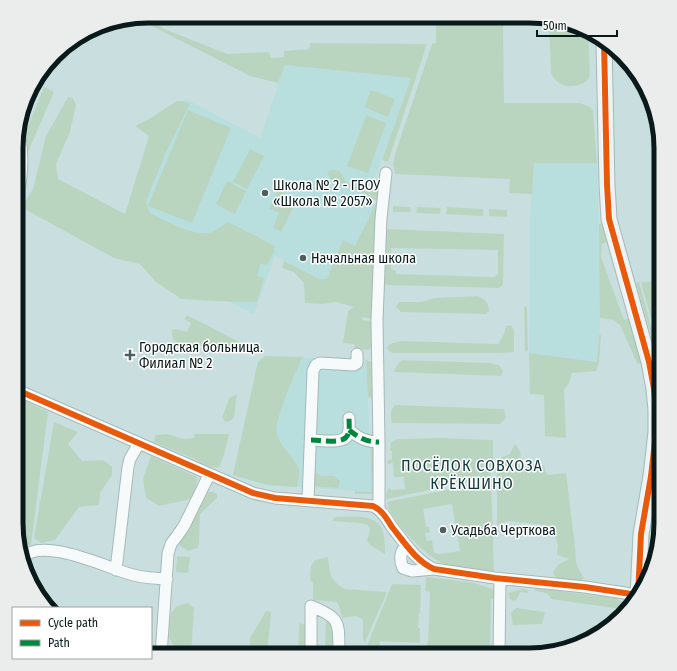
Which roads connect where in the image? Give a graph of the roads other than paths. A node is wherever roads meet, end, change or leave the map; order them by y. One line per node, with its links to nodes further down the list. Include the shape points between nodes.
1 (604, 49): 5 (street, via 609,219 648,362)
2 (386, 173): 9 (street, via 377,296)
3 (357, 354): 8 (street, via 357,363 354,365 316,365 313,371)
4 (23, 393): 10 (street)
5 (654, 394)
6 (349, 418): 7 (street)
7 (349, 430): 8 (street, via 346,438 341,441); 9 (street, via 361,439)
8 (311, 440): 13 (street)
9 (379, 442): 14 (street)
10 (139, 443): 12 (street); 18 (street, via 130,459 127,472)
11 (654, 450): 21 (street, via 641,534)
12 (209, 474): 13 (street, via 263,496); 19 (street, via 184,526 171,544)
13 (308, 500): 14 (street, via 372,505)
14 (379, 509): 15 (street)
15 (406, 544): 17 (street, via 421,561); 17 (street, via 400,555 403,568 412,571)
16 (27, 554): 18 (street, via 36,550 49,551 85,559)
17 (434, 569): 20 (street)
18 (116, 570): 19 (street, via 131,575)
19 (167, 579): 23 (street)
20 (500, 579): 22 (street); 26 (street)
21 (639, 583)
22 (631, 594)
23 (162, 648)
24 (311, 648): 25 (street, via 312,606 332,616 337,622)
25 (339, 648)
26 (500, 648)

